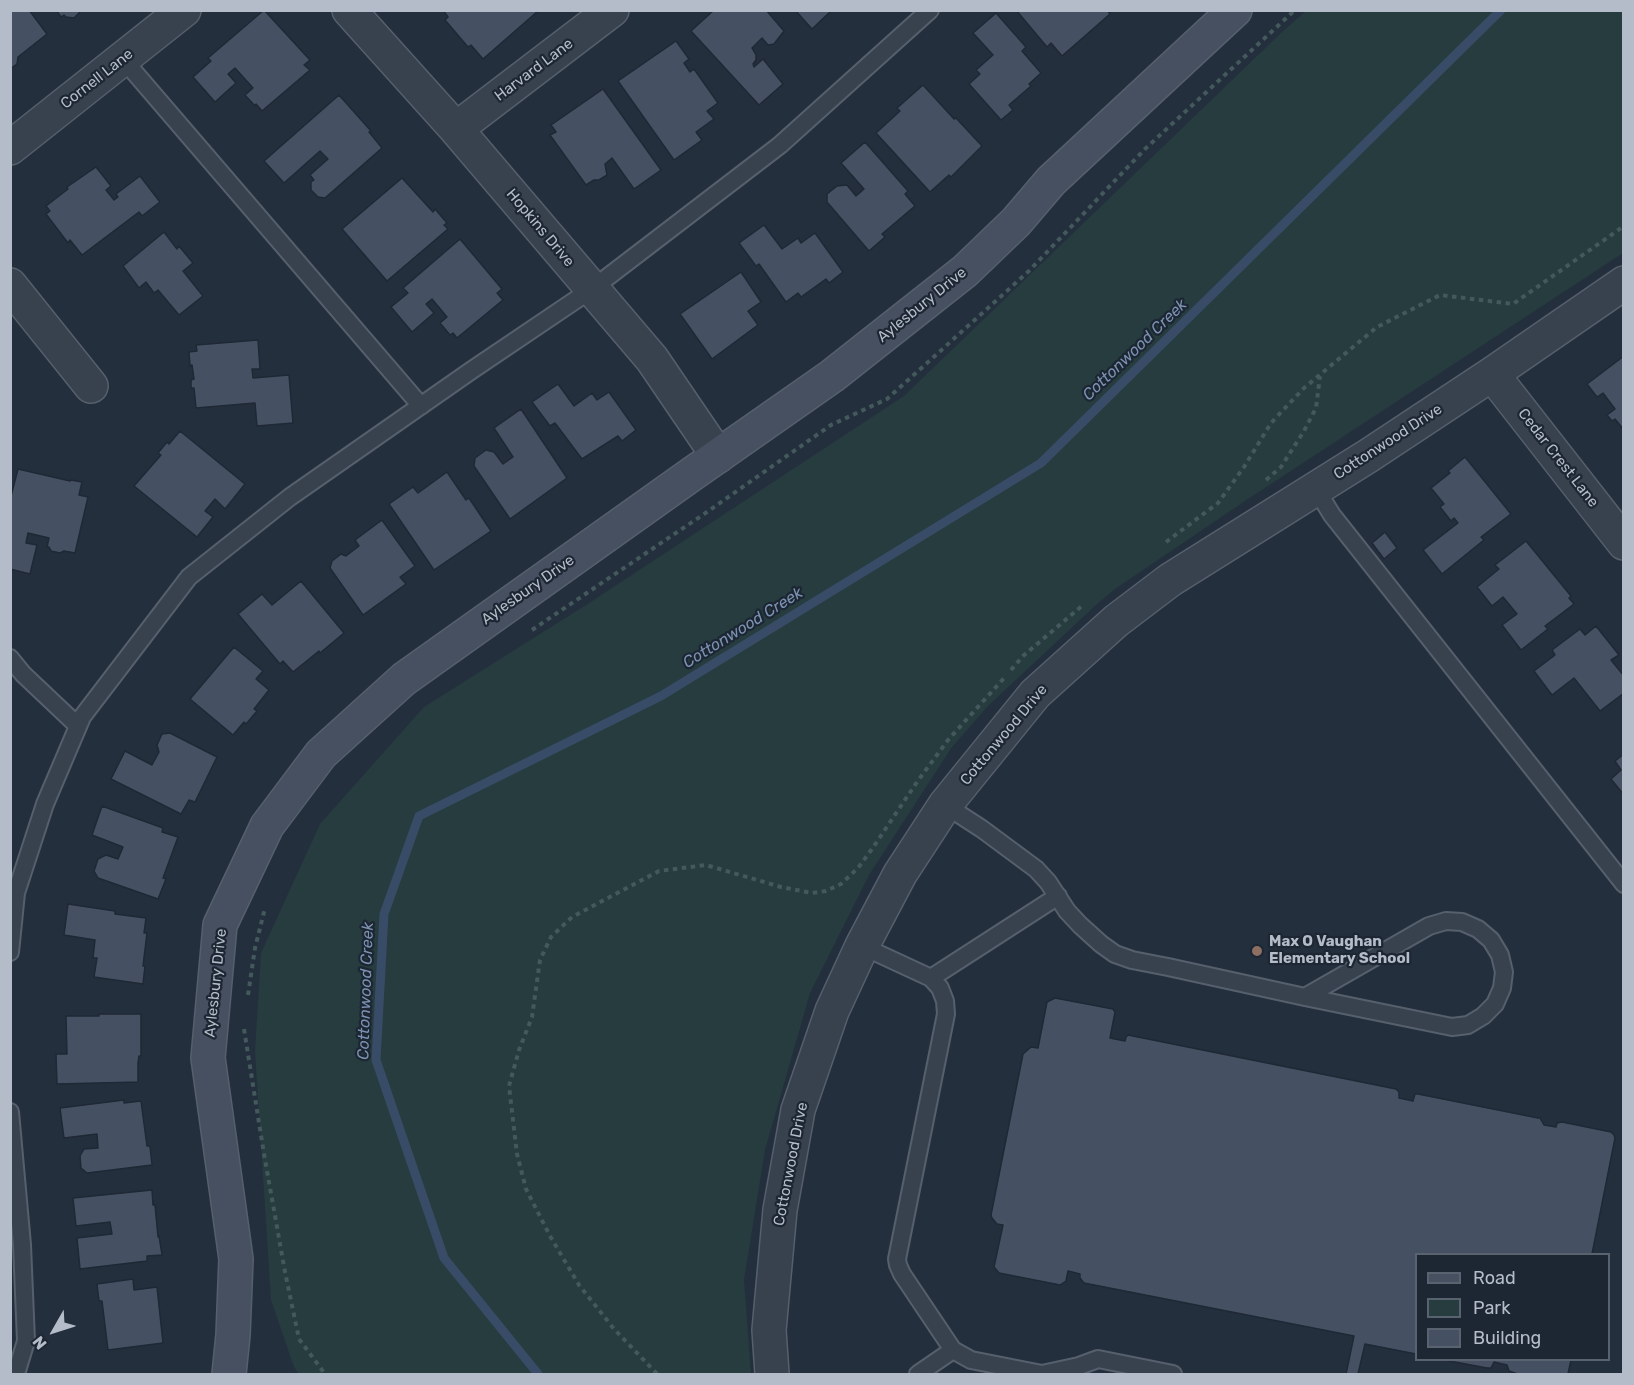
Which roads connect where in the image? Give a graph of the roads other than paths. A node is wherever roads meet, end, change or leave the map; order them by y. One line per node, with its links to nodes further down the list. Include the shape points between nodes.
1 (184, 10): 6 (street, Cornell Lane)
2 (349, 10): 7 (street, Hopkins Drive)
3 (612, 10): 7 (street, Harvard Lane)
4 (930, 10): 11 (lane, via 780,145)
5 (1235, 10): 15 (street, Aylesbury Drive, via 1051,181 1016,222 965,271 832,376)
6 (123, 59): 8 (street, Cornell Lane); 14 (lane)
7 (456, 129): 11 (street, Hopkins Drive)
8 (10, 148)
9 (1623, 283): 12 (street, Cottonwood Drive)
10 (10, 285): 13 (street)
11 (592, 289): 14 (lane); 15 (street, Hopkins Drive, via 652,359)
12 (1492, 374): 16 (street, Cottonwood Drive); 17 (street, Cedar Crest Lane)
13 (91, 387)
14 (421, 406): 19 (lane, via 291,498 189,578)
15 (718, 456): 30 (street, Aylesbury Drive, via 404,679 321,754 267,826 220,925 208,1059 236,1259)
16 (1316, 489): 20 (street, Cottonwood Drive, via 1170,580 1116,621 1035,694); 21 (lane, via 1332,515)
17 (1623, 543)
18 (10, 658): 19 (lane)
19 (78, 726): 24 (lane, via 45,804 16,893)
20 (945, 805): 22 (lane, via 1036,869); 23 (street, Cottonwood Drive, via 900,874)
21 (1623, 884)
22 (1058, 896): 25 (lane); 26 (lane, via 1080,925 1115,954)
23 (862, 946): 25 (lane); 31 (street, Cottonwood Drive, via 832,1011 798,1110 780,1210 769,1330)
24 (10, 952)
25 (931, 978): 28 (lane, via 945,1000 946,1014 897,1259 902,1274)
26 (1305, 996): 26 (lane, via 1452,1028 1468,1025 1495,1004 1504,972 1491,940 1462,922 1446,921 1429,926)
27 (10, 1112): 29 (lane, via 26,1341)
28 (953, 1350): 32 (lane); 33 (lane, via 971,1360 1042,1374 1098,1359)
29 (16, 1374)
30 (229, 1374)
31 (772, 1374)
32 (918, 1374)
33 (1173, 1374)

